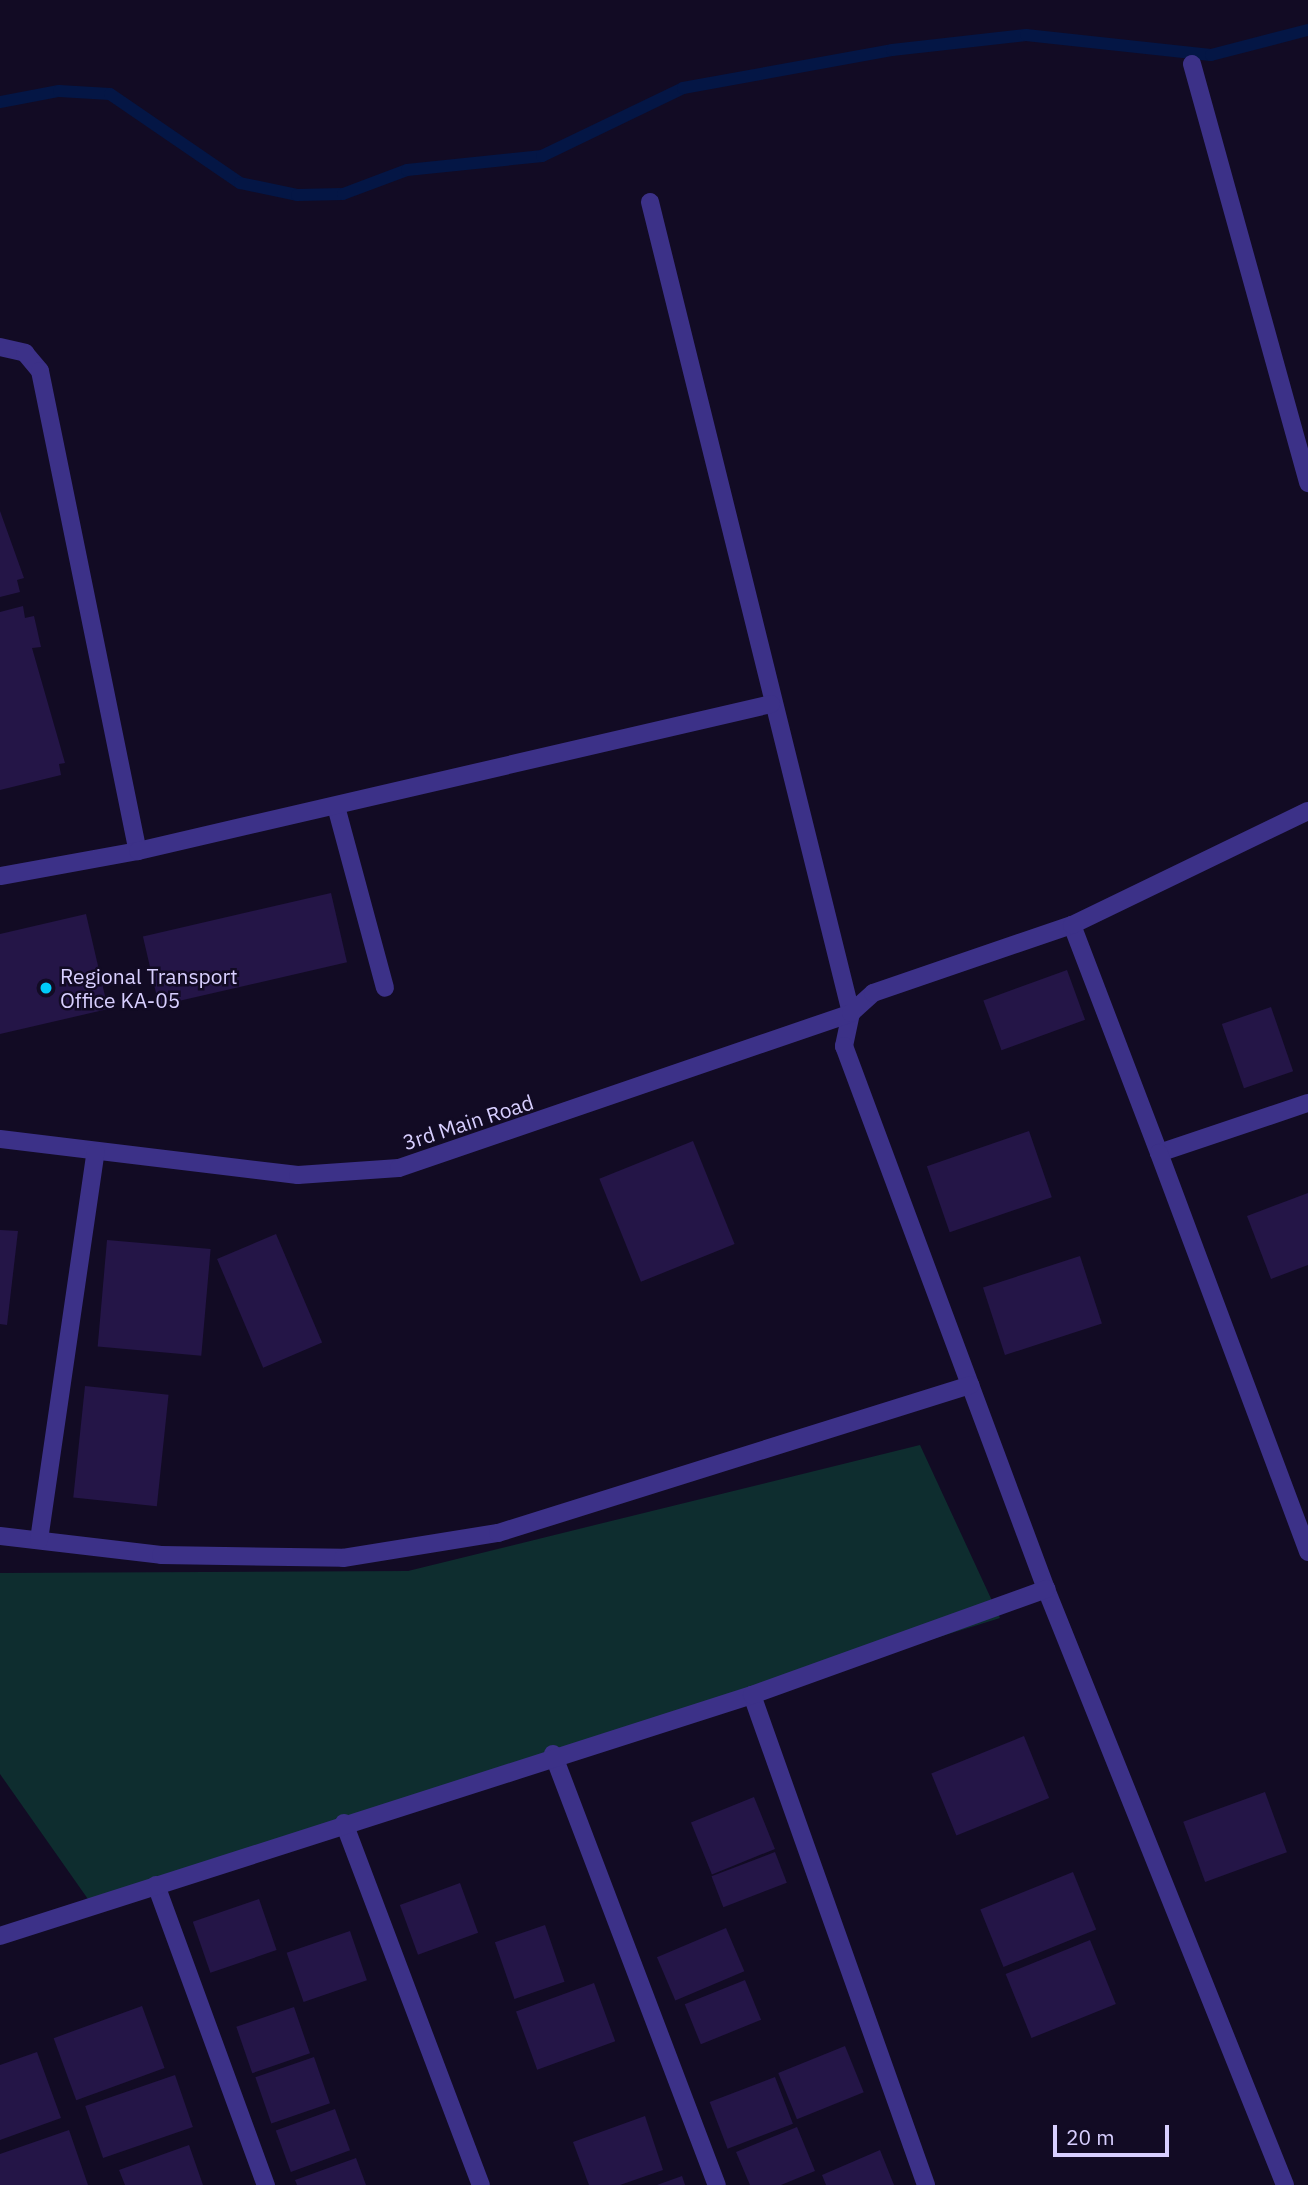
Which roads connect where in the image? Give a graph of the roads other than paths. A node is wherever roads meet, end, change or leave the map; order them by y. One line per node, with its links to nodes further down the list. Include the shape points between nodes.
1 (1192, 64): 4 (street)
2 (650, 202): 5 (street)
3 (0, 347): 8 (street, via 25,353 40,372)
4 (1308, 483)
5 (771, 704): 6 (street); 12 (street)
6 (337, 810): 8 (street); 11 (street)
7 (1308, 811): 10 (street, 3rd Main Road)
8 (138, 851): 9 (street)
9 (0, 876)
10 (1072, 925): 12 (street, 3rd Main Road, via 873,993); 16 (street)
11 (385, 988)
12 (850, 1013): 15 (street, 3rd Main Road, via 399,1168 298,1175); 17 (street, via 844,1045)
13 (1308, 1103): 16 (street)
14 (0, 1139): 15 (street, 3rd Main Road)
15 (96, 1151): 19 (street)
16 (1159, 1153): 20 (street)
17 (970, 1385): 19 (street, via 498,1533 343,1558 161,1555); 21 (street)
18 (0, 1536): 19 (street)
19 (39, 1540)
20 (1308, 1552)
21 (1046, 1589): 22 (street); 31 (street)
22 (752, 1695): 23 (street); 30 (street)
23 (553, 1754): 24 (street); 29 (street)
24 (344, 1823): 25 (street); 28 (street)
25 (156, 1885): 26 (street); 27 (street)
26 (0, 1936)
27 (266, 2185)
28 (481, 2185)
29 (717, 2185)
30 (926, 2185)
31 (1285, 2185)

